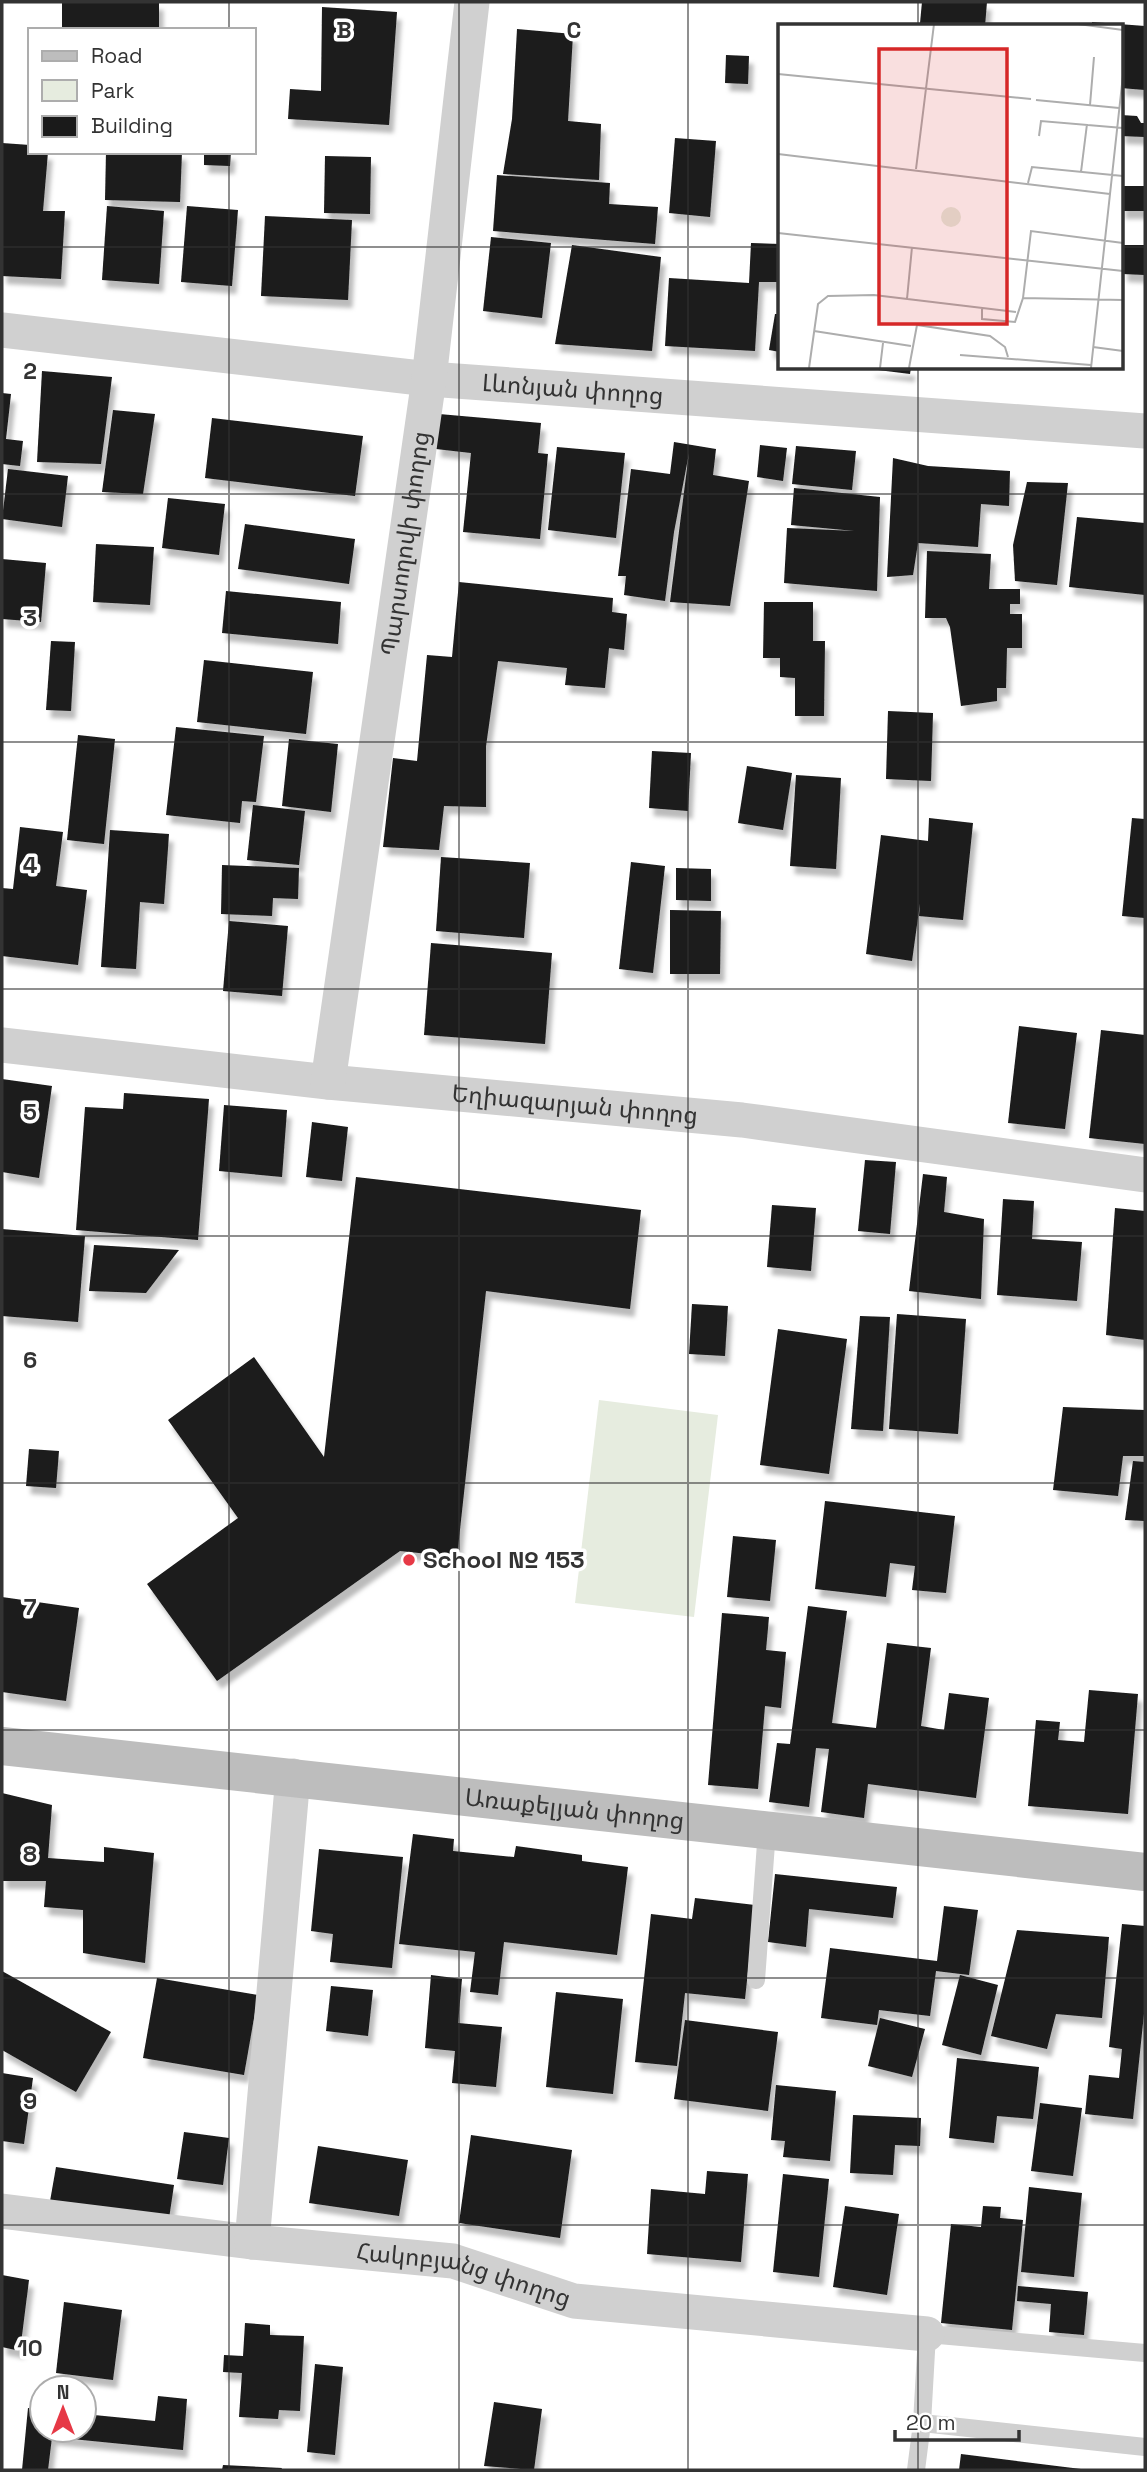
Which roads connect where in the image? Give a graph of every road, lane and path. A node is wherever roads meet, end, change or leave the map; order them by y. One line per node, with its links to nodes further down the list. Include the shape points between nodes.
1 (472, 2): 3 (street, Պարսողովի փողոց)
2 (2, 330): 3 (street, Լևոնյան փողոց)
3 (429, 379): 4 (street, Լևոնյան փողոց); 6 (street, Պարսողովի փողոց)
4 (1145, 431)
5 (2, 1045): 6 (street, Եղիազարյան փողոց)
6 (328, 1082): 7 (street, Եղիազարյան փողոց, via 742,1120)
7 (1145, 1175)
8 (2, 1746): 9 (street, Առաքելյան փողոց)
9 (293, 1776): 10 (street, Առաքելյան փողոց); 14 (street)
10 (767, 1830): 11 (street, Առաքելյան փողոց); 12 (lane)
11 (1145, 1872)
12 (756, 1980)
13 (2, 2211): 14 (street, Հակոբյանց փողոց)
14 (252, 2242): 15 (street, Հակոբյանց փողոց, via 453,2261 573,2301)
15 (927, 2334): 16 (lane); 17 (lane)
16 (1145, 2353)
17 (922, 2423): 18 (lane); 19 (lane)
18 (1145, 2447)
19 (916, 2470)

